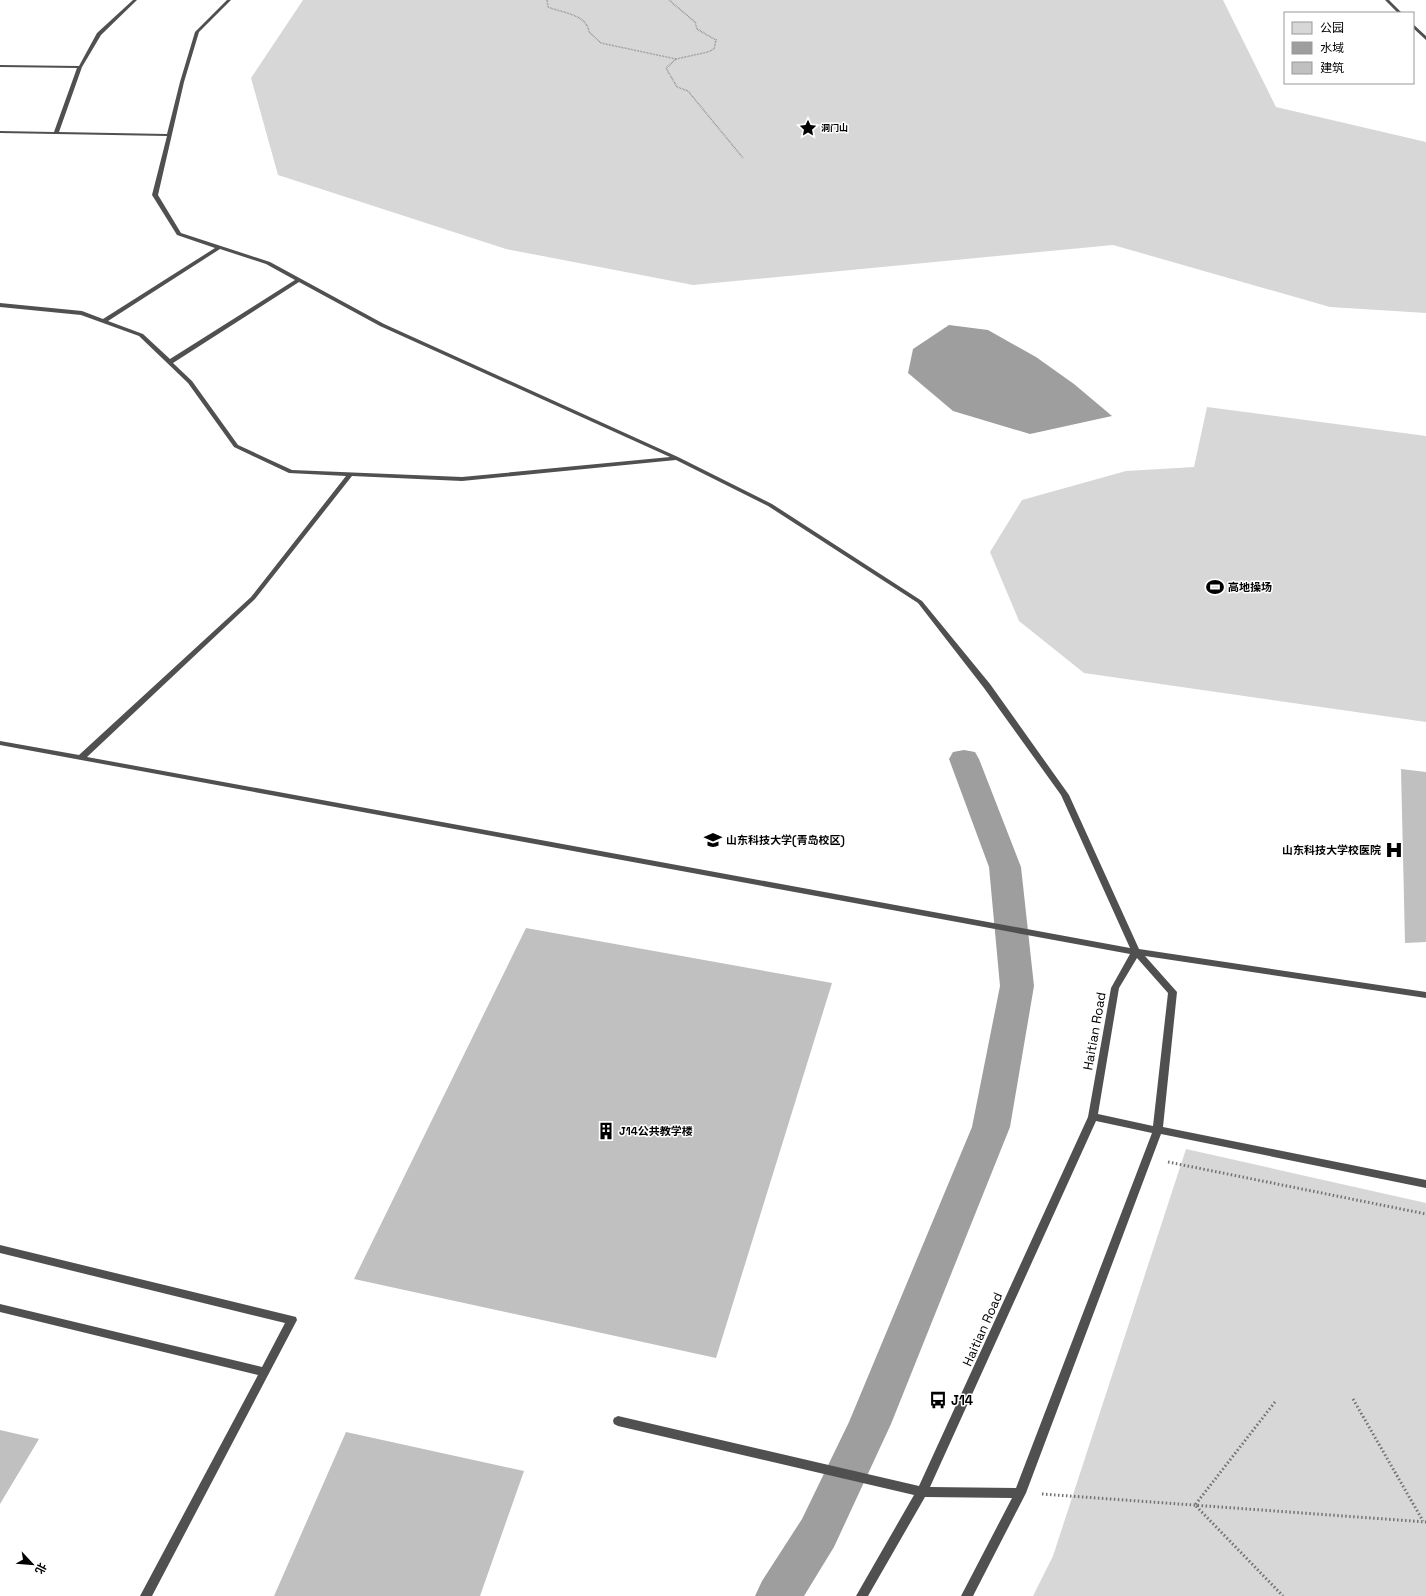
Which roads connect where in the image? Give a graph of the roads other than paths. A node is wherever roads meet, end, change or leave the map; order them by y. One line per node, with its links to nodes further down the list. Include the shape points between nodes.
1 (135, 0): 8 (lane, via 99,34)
2 (229, 0): 11 (lane, via 196,32)
3 (1386, 0): 4 (lane)
4 (1399, 12)
5 (1414, 26): 6 (lane)
6 (1426, 39)
7 (0, 66): 8 (lane)
8 (80, 67): 10 (lane)
9 (0, 132): 10 (lane)
10 (56, 133): 11 (lane)
11 (170, 135): 12 (lane, via 155,195 179,234)
12 (220, 247): 13 (lane, via 268,263); 15 (lane)
13 (299, 280): 16 (lane); 17 (lane, via 382,325)
14 (0, 305): 15 (lane, via 82,313)
15 (104, 321): 16 (lane, via 142,335)
16 (170, 362): 18 (lane, via 190,382 236,446 291,472)
17 (676, 458): 18 (lane, via 462,480); 21 (lane, via 770,505 920,602 987,686 1065,795)
18 (350, 475): 20 (lane, via 254,598)
19 (0, 743): 20 (lane)
20 (81, 758): 21 (lane)
21 (1136, 952): 22 (lane); 23 (lane, Haitian Road, via 1115,988); 24 (lane, via 1173,992)
22 (1426, 995)
23 (1093, 1117): 24 (lane); 30 (lane, Haitian Road)
24 (1158, 1130): 25 (lane); 31 (lane)
25 (1426, 1184)
26 (0, 1249): 28 (lane, via 292,1320)
27 (0, 1308): 28 (lane)
28 (265, 1372): 32 (lane)
29 (618, 1421): 30 (lane)
30 (922, 1492): 31 (lane); 33 (lane, Haitian Road)
31 (1020, 1493): 34 (lane)
32 (146, 1596)
33 (862, 1596)
34 (967, 1596)

